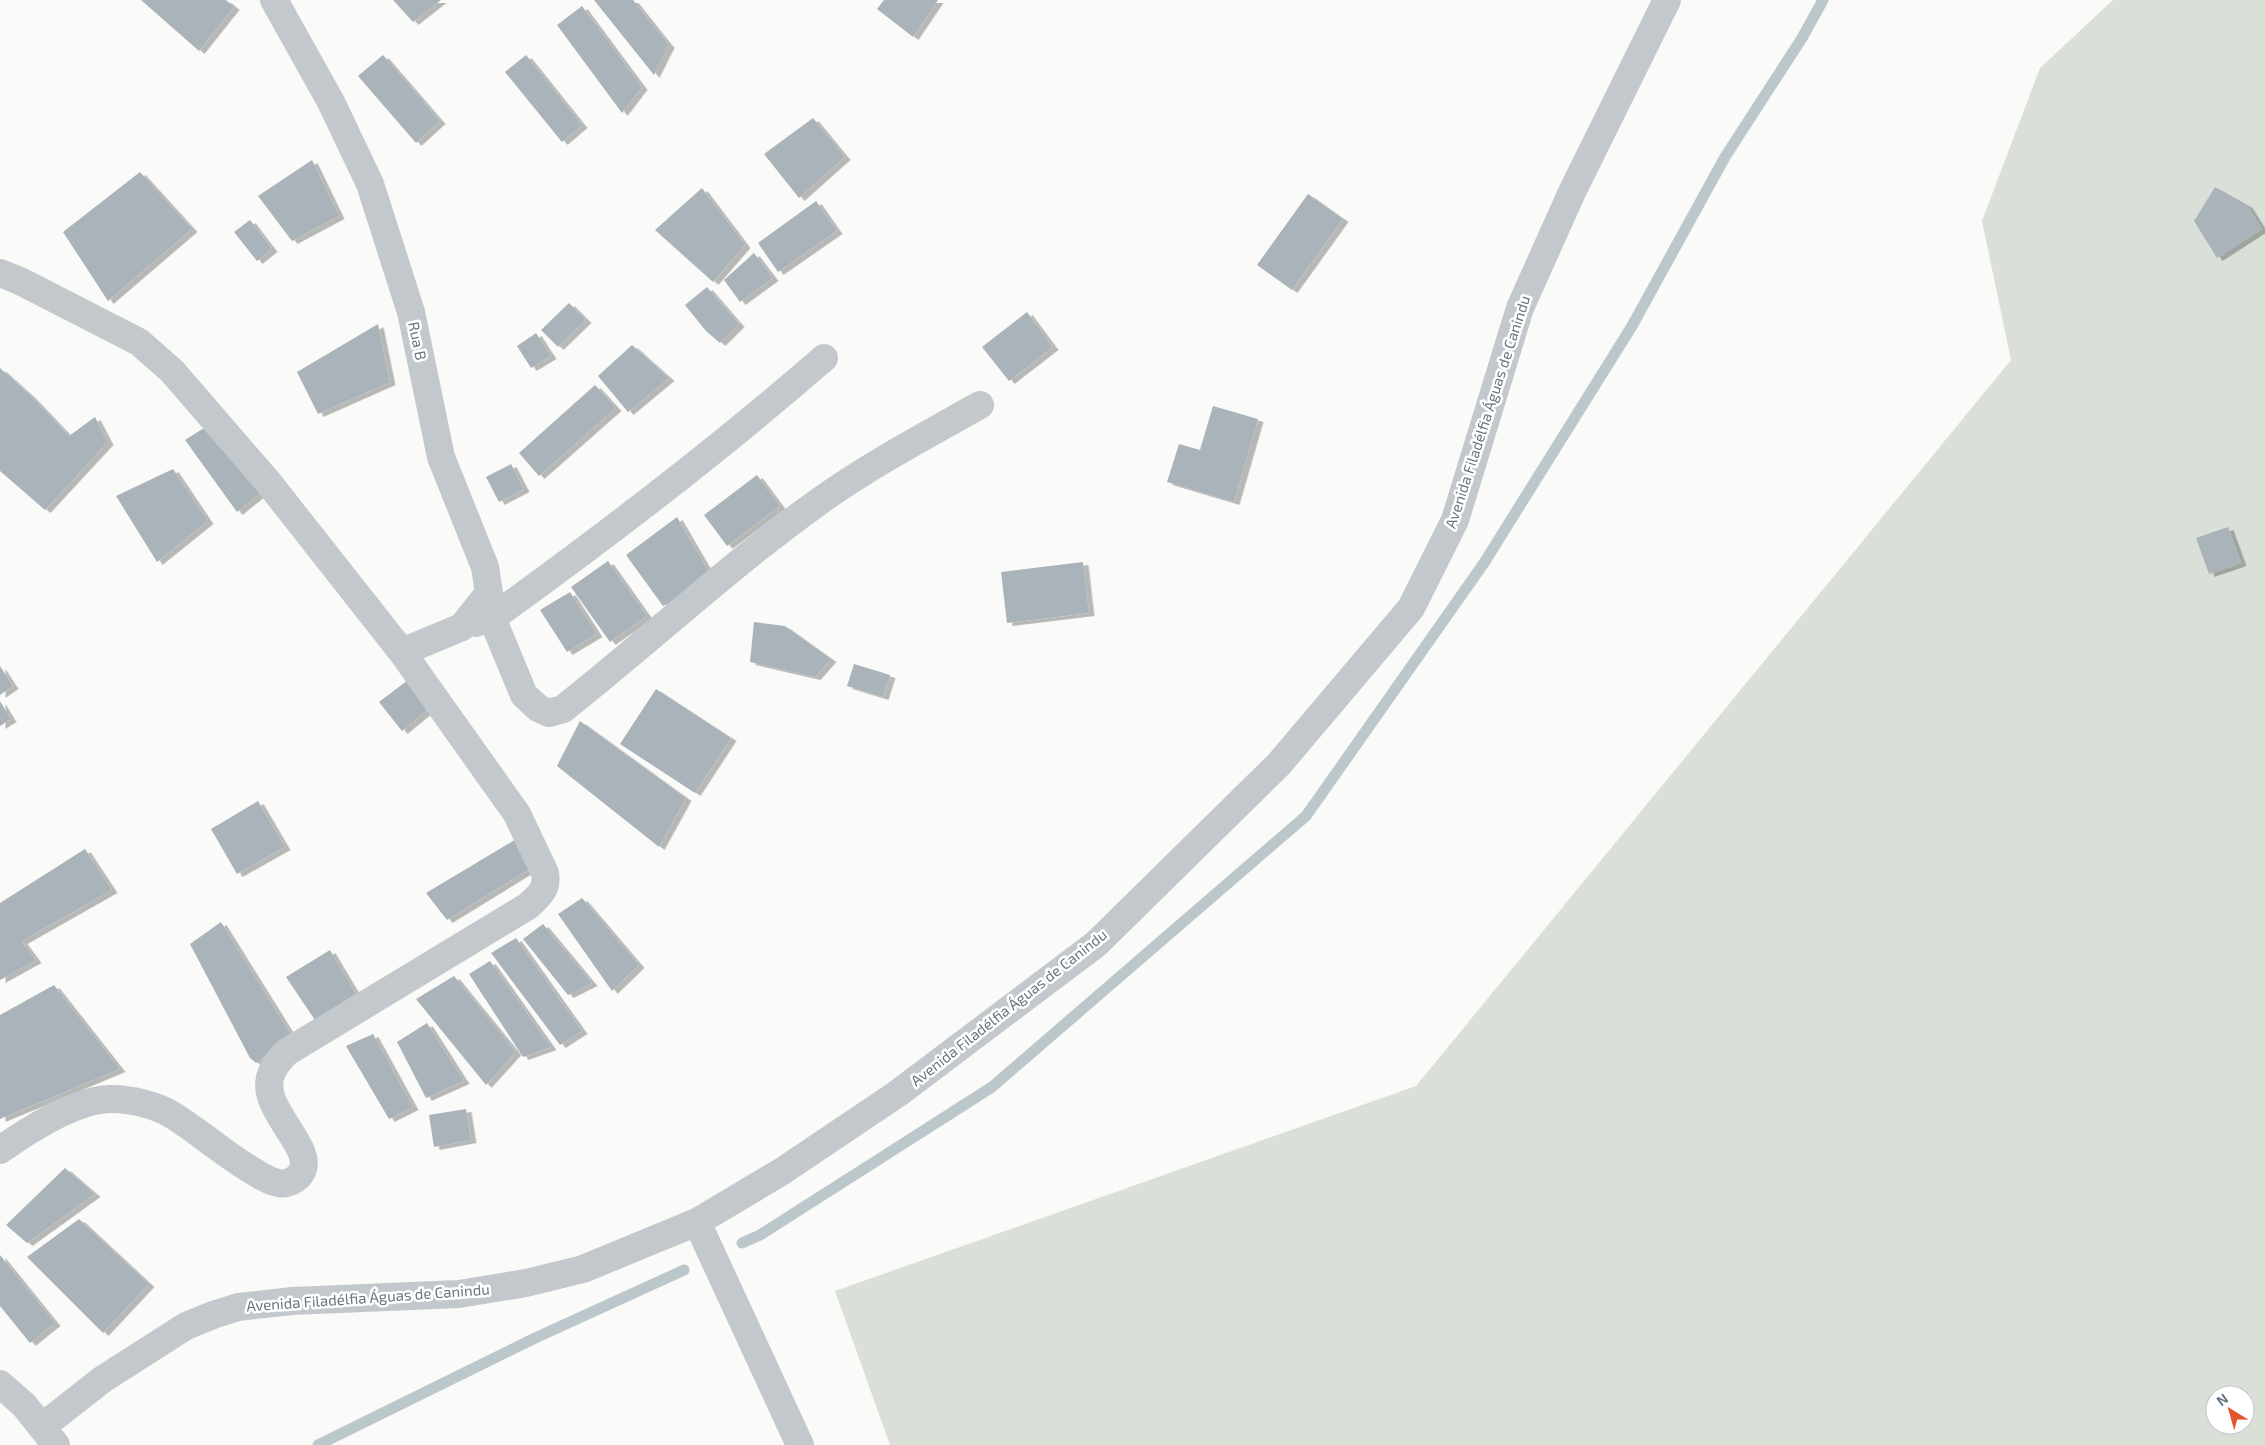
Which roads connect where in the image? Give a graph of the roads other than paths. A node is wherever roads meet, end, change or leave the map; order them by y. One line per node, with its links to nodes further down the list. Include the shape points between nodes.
1 (274, 0): 7 (street, Rua B, via 331,102 370,184 411,312 441,457 485,567 489,593)
2 (1667, 0): 10 (street, Avenida Filadélfia Águas de Canindu, via 1572,192 1520,308 1455,520 1411,608 1279,764 1096,944 897,1094 781,1172)
3 (0, 273): 8 (street, via 139,342 172,371 268,482)
4 (824, 358): 6 (street, via 653,500)
5 (980, 406): 6 (street, via 903,448 818,502 742,560 563,708 549,713 524,695)
6 (492, 618): 7 (street)
7 (462, 627): 8 (street, Rua B)
8 (402, 652): 9 (street, via 517,814 545,873 542,894 507,920 286,1052 272,1071 270,1092 276,1109 303,1155 304,1165 294,1181 280,1184 266,1179 172,1115 139,1102 110,1098 89,1102 55,1117)
9 (0, 1150)
10 (698, 1222): 12 (street, Avenida Filadélfia Águas de Canindu, via 583,1269 526,1283 459,1294 238,1307 213,1315 186,1326 103,1379); 13 (street)
11 (0, 1384): 12 (street, via 24,1405)
12 (50, 1436)
13 (800, 1445)

